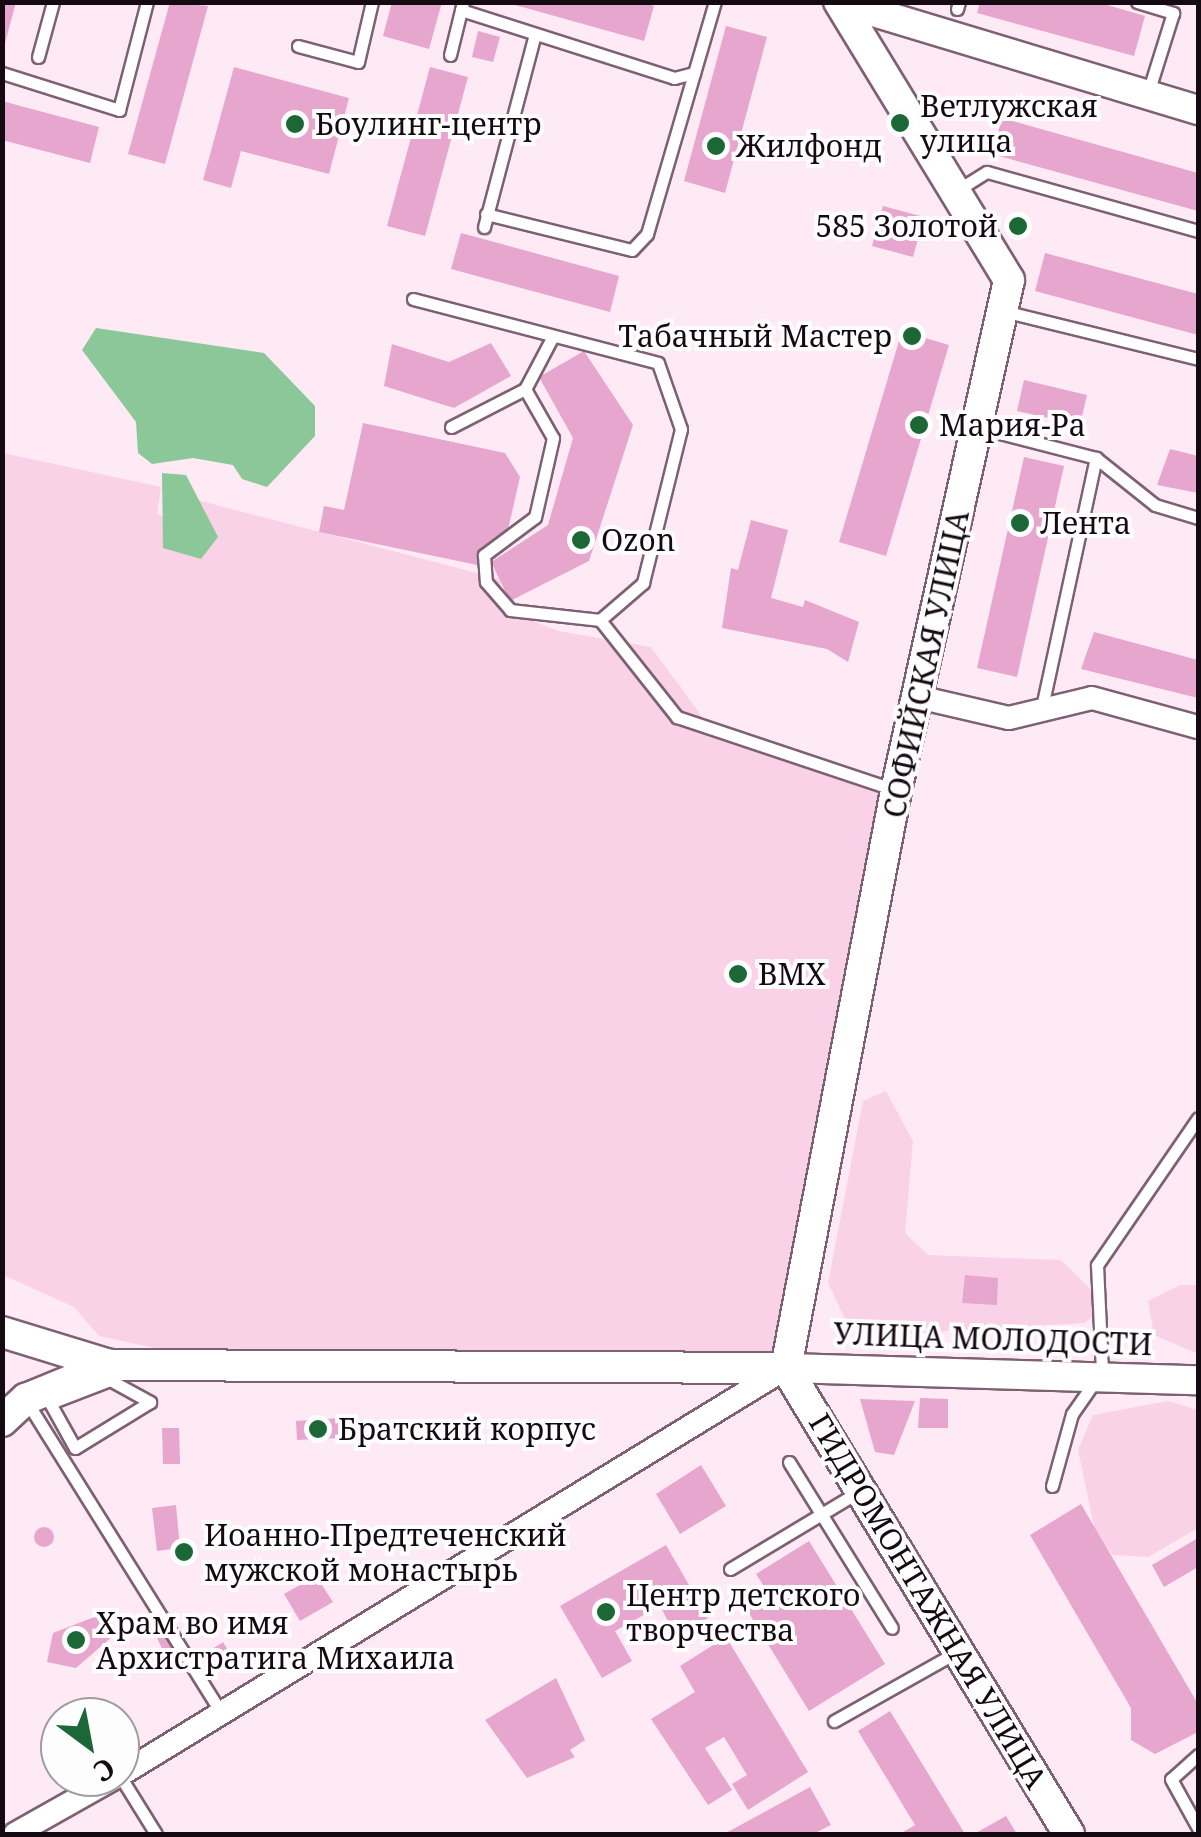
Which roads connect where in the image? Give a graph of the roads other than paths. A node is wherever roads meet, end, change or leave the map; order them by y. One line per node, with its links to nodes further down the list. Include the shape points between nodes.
1 (53, 2): 11 (lane)
2 (147, 2): 12 (lane, via 118,110)
3 (372, 2): 9 (lane, via 358,62)
4 (715, 2): 13 (lane)
5 (840, 2): 14 (street); 16 (main road, СОФИЙСКАЯ УЛИЦА)
6 (1137, 2): 14 (lane, via 1173,13)
7 (462, 6): 8 (lane); 10 (lane)
8 (534, 38): 13 (lane, via 674,78); 13 (lane, via 485,220 632,250 646,234)
9 (298, 46)
10 (450, 55)
11 (38, 57)
12 (2, 72)
13 (694, 73)
14 (1148, 95): 15 (street)
15 (1198, 110)
16 (954, 191): 17 (lane, via 987,172); 19 (main road, СОФИЙСКАЯ УЛИЦА, via 1008,280)
17 (1198, 231)
18 (414, 299): 20 (lane)
19 (1002, 311): 21 (lane); 24 (main road, СОФИЙСКАЯ УЛИЦА)
20 (553, 336): 22 (lane); 27 (lane, via 658,363 681,428 643,583)
21 (1198, 359)
22 (525, 388): 23 (lane); 27 (lane, via 554,438 536,518 484,555 486,582 510,610)
23 (452, 427)
24 (978, 428): 25 (lane); 28 (main road, СОФИЙСКАЯ УЛИЦА)
25 (1096, 458): 26 (lane, via 1155,505); 29 (lane)
26 (1198, 518)
27 (600, 620): 31 (lane, via 677,717)
28 (918, 697): 29 (street, via 1009,718); 31 (main road, СОФИЙСКАЯ УЛИЦА)
29 (1042, 707): 30 (street, via 1092,698)
30 (1198, 726)
31 (896, 791): 35 (main road, СОФИЙСКАЯ УЛИЦА)
32 (1198, 1118): 36 (lane, via 1098,1266)
33 (2, 1332): 34 (main road)
34 (109, 1365): 35 (main road); 38 (main road)
35 (786, 1368): 36 (street, УЛИЦА МОЛОДОСТИ); 43 (main road, ГИДРОМОНТАЖНАЯ УЛИЦА); 48 (street)
36 (1102, 1371): 37 (street, УЛИЦА МОЛОДОСТИ); 42 (lane, via 1072,1414)
37 (1198, 1380)
38 (56, 1393): 38 (lane, via 110,1380 150,1402 75,1448 50,1404); 39 (main road)
39 (26, 1399): 40 (main road); 48 (lane)
40 (2, 1421)
41 (789, 1462): 44 (lane)
42 (1052, 1486)
43 (863, 1489): 44 (lane); 47 (main road, ГИДРОМОНТАЖНАЯ УЛИЦА)
44 (823, 1512): 45 (lane); 46 (lane)
45 (730, 1570)
46 (892, 1628)
47 (961, 1650): 49 (lane); 57 (main road, ГИДРОМОНТАЖНАЯ УЛИЦА)
48 (220, 1711): 51 (street)
49 (834, 1722)
50 (1198, 1755): 54 (lane, via 1171,1779)
51 (140, 1762)
52 (81, 1797): 55 (street)
53 (132, 1797): 56 (lane)
54 (1198, 1828)
55 (15, 1834)
56 (156, 1834)
57 (1068, 1834)

